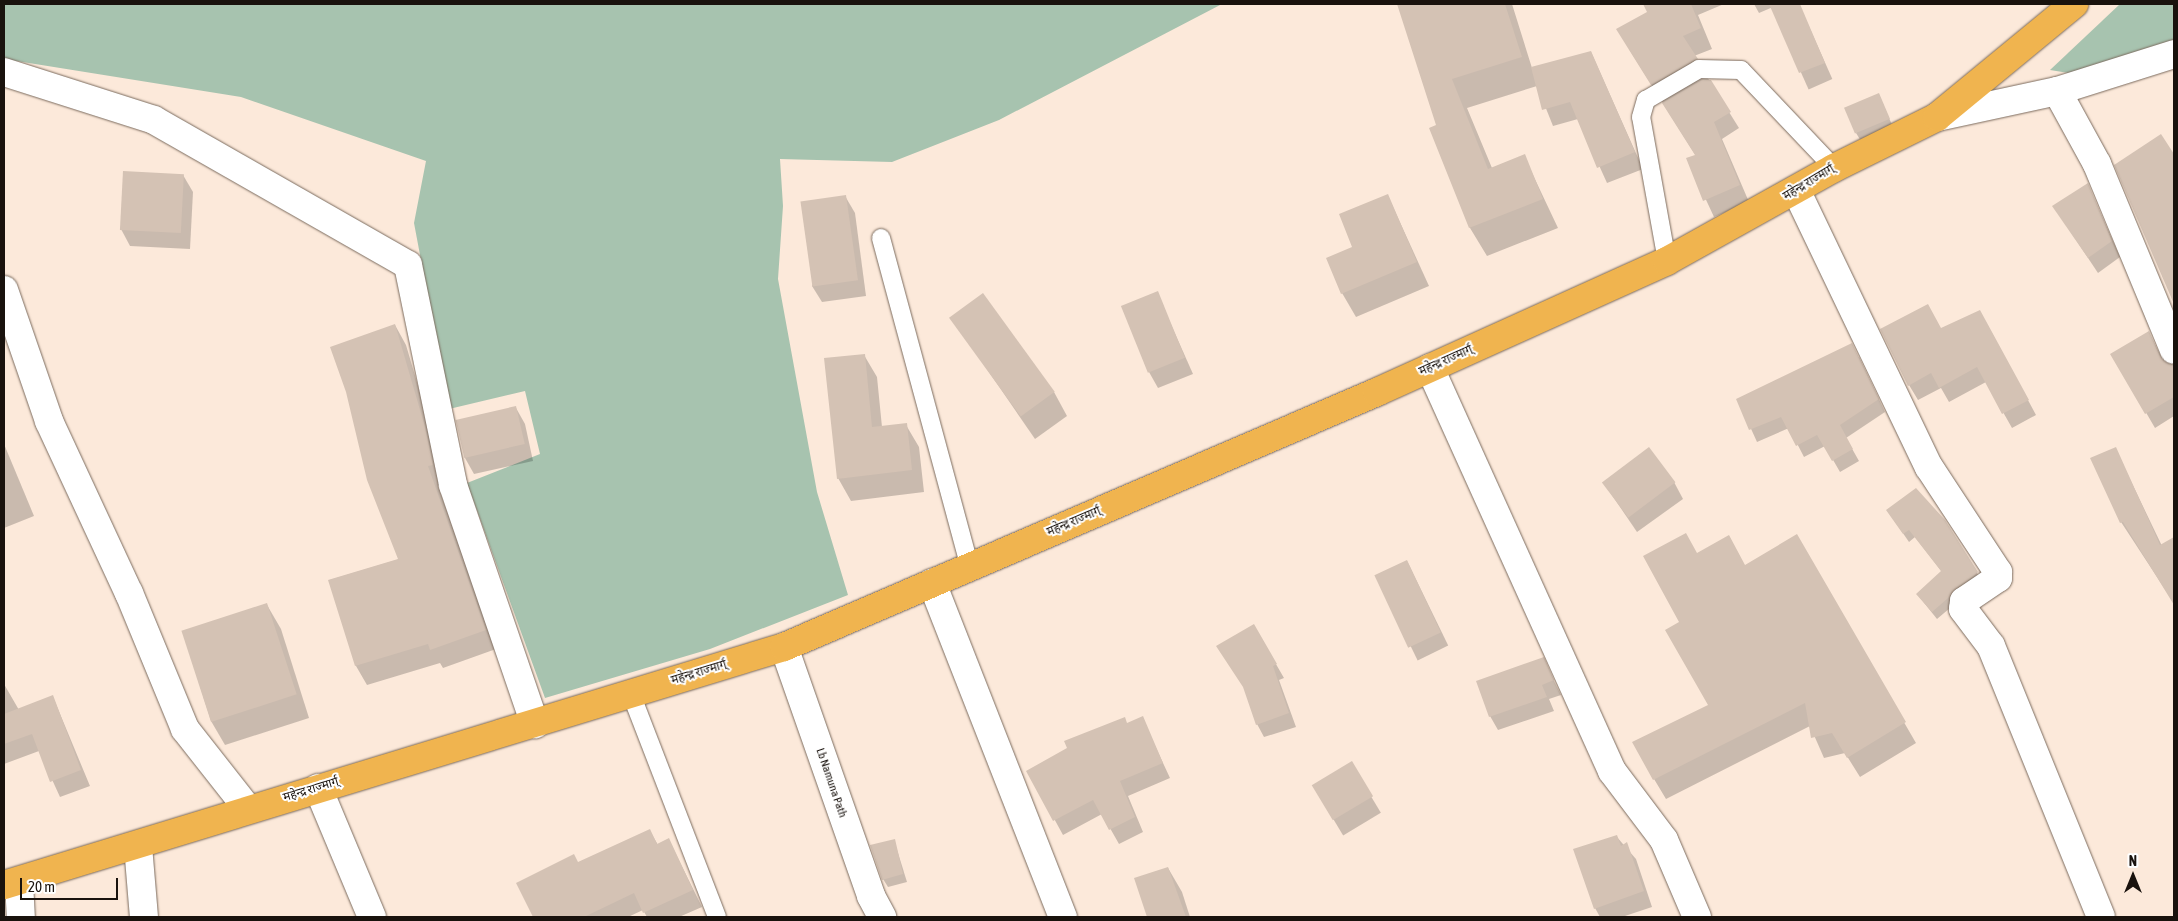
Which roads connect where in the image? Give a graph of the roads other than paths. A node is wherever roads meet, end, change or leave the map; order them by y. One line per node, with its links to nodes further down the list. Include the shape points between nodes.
1 (2074, 4): 5 (highway, महेन्द्र राज्मार्ग्)
2 (2174, 54): 4 (street)
3 (4, 72): 17 (street, via 154,120 408,265 453,485)
4 (2057, 90): 5 (street); 11 (street, via 2097,164)
5 (1937, 118): 6 (highway, महेन्द्र राज्मार्ग्)
6 (1834, 168): 7 (highway, महेन्द्र राज्मार्ग्); 9 (lane, via 1741,70 1699,69 1646,100 1641,118)
7 (1797, 192): 9 (highway, महेन्द्र राज्मार्ग्); 29 (street, via 1929,467 1998,572 1998,578 1964,601 1963,609 1990,646)
8 (881, 238): 13 (lane)
9 (1667, 261): 12 (highway, महेन्द्र राज्मार्ग्)
10 (4, 290): 19 (street, via 49,421 129,593 185,729)
11 (2174, 350)
12 (1430, 368): 13 (highway, महेन्द्र राज्मार्ग्); 28 (street, via 1612,771 1664,840)
13 (970, 567): 14 (highway, महेन्द्र राज्मार्ग्)
14 (932, 583): 15 (highway, महेन्द्र राज्मार्ग्); 27 (street)
15 (784, 647): 16 (highway, महेन्द्र राज्मार्ग्); 26 (street, Lb Namuna Path, via 870,896)
16 (631, 694): 17 (highway, महेन्द्र राज्मार्ग्); 25 (lane)
17 (535, 724): 18 (highway, महेन्द्र राज्मार्ग्)
18 (318, 788): 19 (highway, महेन्द्र राज्मार्ग्); 24 (street)
19 (248, 808): 20 (highway, महेन्द्र राज्मार्ग्)
20 (138, 846): 21 (highway, महेन्द्र राज्मार्ग्); 23 (street)
21 (12, 883): 22 (street)
22 (22, 917)
23 (144, 917)
24 (372, 917)
25 (717, 917)
26 (882, 917)
27 (1063, 917)
28 (1697, 917)
29 (2101, 917)

